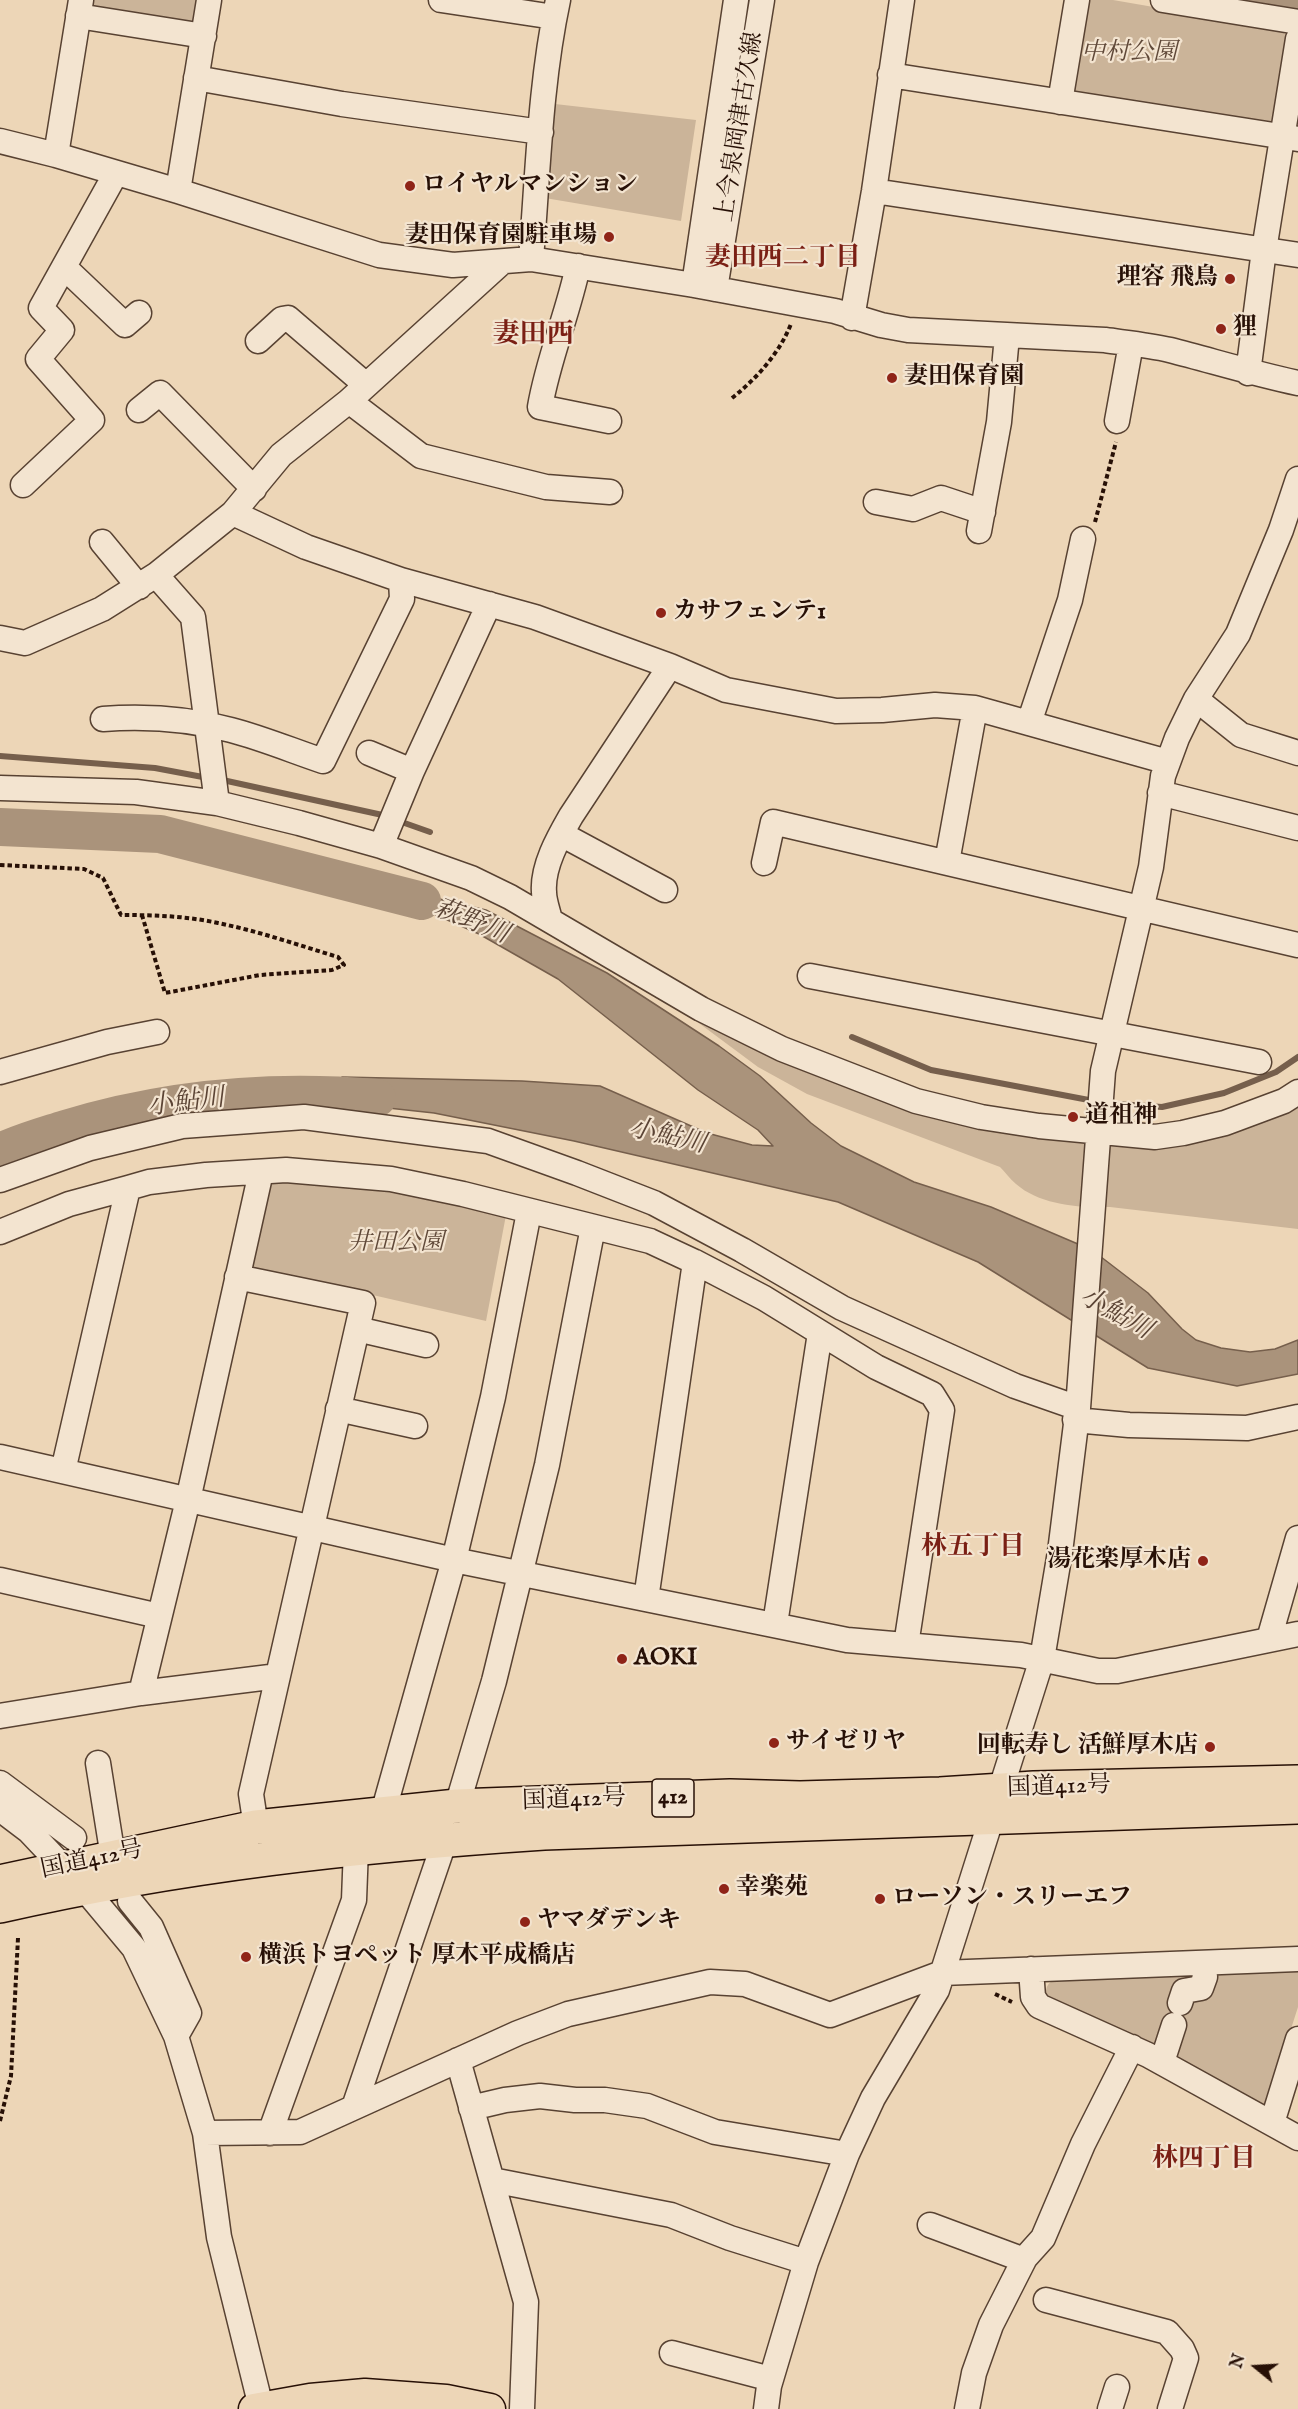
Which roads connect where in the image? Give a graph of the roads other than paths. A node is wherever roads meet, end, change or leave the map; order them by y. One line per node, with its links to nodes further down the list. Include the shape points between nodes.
1 (209, 0): 11 (street)
2 (441, 0): 9 (street)
3 (736, 0): 29 (street, 上今泉岡津古久線)
4 (762, 0): 29 (street, 上今泉岡津古久線)
5 (902, 0): 13 (street)
6 (1077, 0): 15 (street)
7 (1163, 0): 10 (street)
8 (79, 8): 11 (street); 19 (street)
9 (556, 9): 16 (street)
10 (1298, 22)
11 (204, 36): 14 (street)
12 (1298, 39): 17 (street)
13 (890, 75): 15 (street); 22 (street)
14 (196, 78): 16 (street, via 342,104); 21 (street)
15 (1060, 102): 17 (street)
16 (541, 132): 25 (street)
17 (1291, 138): 23 (street)
18 (0, 141): 19 (street)
19 (56, 155): 20 (street)
20 (116, 173): 21 (street); 28 (street)
21 (178, 191): 26 (street, via 380,255 453,265)
22 (874, 191): 23 (street); 30 (street)
23 (1264, 250): 24 (street); 35 (street)
24 (1298, 255)
25 (531, 259): 26 (street); 27 (street)
26 (502, 262): 37 (street)
27 (578, 266): 29 (street); 40 (street, via 540,407)
28 (64, 267): 31 (street); 43 (street, via 41,308 62,330 38,359 92,420)
29 (704, 287): 30 (street, via 835,311)
30 (852, 318): 32 (street, via 908,330)
31 (125, 325)
32 (1007, 336): 34 (street); 46 (street, via 999,422 981,522 941,498 914,509)
33 (258, 341): 37 (street, via 288,318)
34 (1131, 344): 35 (street, via 1169,350); 41 (street)
35 (1248, 373): 36 (street)
36 (1298, 383)
37 (366, 385): 38 (street)
38 (349, 401): 44 (street, via 281,455); 45 (street, via 421,456 441,453 546,487)
39 (139, 410): 44 (street, via 160,393)
40 (609, 421)
41 (1117, 421)
42 (1298, 479): 55 (street, via 1238,634)
43 (23, 485)
44 (254, 489): 47 (street)
45 (610, 492)
46 (876, 502)
47 (233, 513): 50 (street, via 306,547); 51 (street)
48 (1088, 533): 58 (street, via 1070,600 1051,637)
49 (102, 542): 51 (street)
50 (401, 580): 52 (street); 59 (street, via 402,599 323,761)
51 (148, 581): 53 (street, via 102,609 25,643); 59 (street, via 193,616)
52 (489, 604): 54 (street); 63 (street)
53 (0, 638)
54 (670, 666): 56 (street, via 726,690 836,711 936,705); 68 (street)
55 (1196, 699): 61 (street, via 1241,735); 62 (street)
56 (975, 708): 58 (street); 70 (street)
57 (103, 719): 59 (street, via 137,716)
58 (1029, 723): 62 (street)
59 (208, 725): 64 (street)
60 (369, 753): 63 (street)
61 (1298, 753)
62 (1168, 762): 66 (street)
63 (412, 771): 69 (street)
64 (215, 787): 65 (street, via 136,792); 69 (street, via 299,823)
65 (0, 788)
66 (1160, 793): 67 (street); 73 (street)
67 (1298, 828)
68 (561, 834): 72 (street); 74 (street, via 547,868 543,891)
69 (381, 846): 74 (street, via 471,878)
70 (947, 861): 71 (street, via 773,822); 73 (street)
71 (764, 863)
72 (665, 891)
73 (1142, 909): 75 (street); 78 (street)
74 (550, 920): 82 (street, via 701,1009 782,1049 916,1101 1039,1126)
75 (1298, 945)
76 (810, 976): 78 (street)
77 (157, 1032): 80 (street)
78 (1112, 1034): 79 (street); 82 (street, via 1103,1071)
79 (1259, 1062)
80 (0, 1072)
81 (1298, 1092): 82 (street, via 1225,1123 1155,1137)
82 (1100, 1112): 96 (street)
83 (261, 1172): 85 (street, via 206,1174); 86 (street, via 286,1170 391,1179); 90 (street)
84 (0, 1180): 91 (street, via 90,1148 193,1126 304,1117 488,1141 654,1203)
85 (128, 1188): 88 (street, via 69,1204); 100 (street)
86 (529, 1212): 87 (street); 104 (street, via 493,1397)
87 (593, 1227): 89 (street, via 650,1241); 105 (street, via 548,1465)
88 (0, 1232)
89 (695, 1262): 93 (street); 107 (street)
90 (237, 1277): 92 (street, via 363,1303); 101 (street)
91 (842, 1308): 93 (street); 96 (street)
92 (357, 1329): 94 (street); 95 (street)
93 (819, 1332): 109 (street); 112 (street, via 932,1394 942,1410)
94 (426, 1345)
95 (339, 1409): 98 (street); 102 (street)
96 (1077, 1414): 97 (street, via 1129,1425 1247,1428); 113 (street)
97 (1298, 1417)
98 (415, 1426)
99 (0, 1457): 100 (street)
100 (63, 1471): 101 (street)
101 (188, 1500): 102 (street); 108 (street)
102 (310, 1528): 104 (street); 114 (street)
103 (1298, 1538): 111 (street)
104 (454, 1560): 105 (street); 124 (street)
105 (521, 1573): 107 (street); 121 (street)
106 (0, 1580): 108 (street)
107 (646, 1599): 109 (street)
108 (159, 1616): 115 (street)
109 (775, 1624): 112 (street, via 847,1640)
110 (1298, 1634): 111 (street)
111 (1269, 1639): 113 (street, via 1117,1671 1098,1671)
112 (906, 1645): 113 (street)
113 (1042, 1659): 120 (street)
114 (278, 1676): 115 (street); 125 (street, via 251,1794)
115 (141, 1693): 116 (street)
116 (0, 1716)
117 (98, 1763): 128 (street, via 95,1789)
118 (1298, 1782): 120 (highway, 国道412号 / 412)
119 (0, 1783): 129 (street)
120 (995, 1804): 121 (highway, 国道412号 / 412, via 940,1794 730,1796); 122 (highway, 国道412号 / 412); 126 (highway, 国道412号 / 412); 136 (street)
121 (457, 1806): 124 (highway, 国道412号 / 412)
122 (1298, 1807)
123 (0, 1809): 129 (street)
124 (383, 1813): 125 (highway, 国道412号 / 412)
125 (256, 1827): 128 (highway, 国道412号 / 412)
126 (445, 1840): 127 (highway, 国道412号 / 412); 142 (street)
127 (356, 1848): 129 (highway, 国道412号 / 412, via 258,1860); 146 (street, via 354,1900)
128 (113, 1857): 129 (highway, 国道412号 / 412)
129 (70, 1870): 130 (highway, 国道412号 / 412); 132 (highway, 国道412号 / 412); 137 (street, via 134,1948)
130 (0, 1882)
131 (130, 1901): 137 (street, via 151,1927 189,2013)
132 (0, 1906)
133 (1298, 1959): 134 (street)
134 (1203, 1963): 135 (street); 141 (street, via 1201,1988 1184,1991)
135 (1031, 1970): 136 (street); 139 (street, via 1039,2006)
136 (942, 1974): 140 (street, via 830,2014 745,1984 710,1982 568,2014); 148 (street, via 937,1990 873,2098)
137 (176, 2036): 145 (street)
138 (1298, 2039): 144 (street)
139 (1132, 2047): 141 (street); 151 (street, via 1083,2144 1043,2238)
140 (458, 2060): 142 (street); 143 (street)
141 (1162, 2062): 144 (street)
142 (354, 2106): 146 (street, via 300,2132)
143 (471, 2108): 148 (street, via 540,2096 605,2100 647,2106 715,2132); 149 (street)
144 (1272, 2123): 147 (street)
145 (205, 2133): 146 (street); 156 (street, via 219,2237)
146 (270, 2133)
147 (1298, 2138)
148 (847, 2154): 152 (street)
149 (492, 2180): 152 (street, via 671,2215); 158 (street, via 526,2302)
150 (930, 2225): 151 (street)
151 (1024, 2260): 160 (street, via 991,2325 974,2373)
152 (806, 2262): 155 (street)
153 (1046, 2300): 161 (street, via 1167,2332 1191,2352)
154 (672, 2353): 155 (street)
155 (771, 2379): 159 (street)
156 (258, 2408): 157 (main road, via 365,2394 447,2400)
157 (490, 2409)
158 (522, 2409)
159 (766, 2409)
160 (967, 2409)
161 (1170, 2409)

